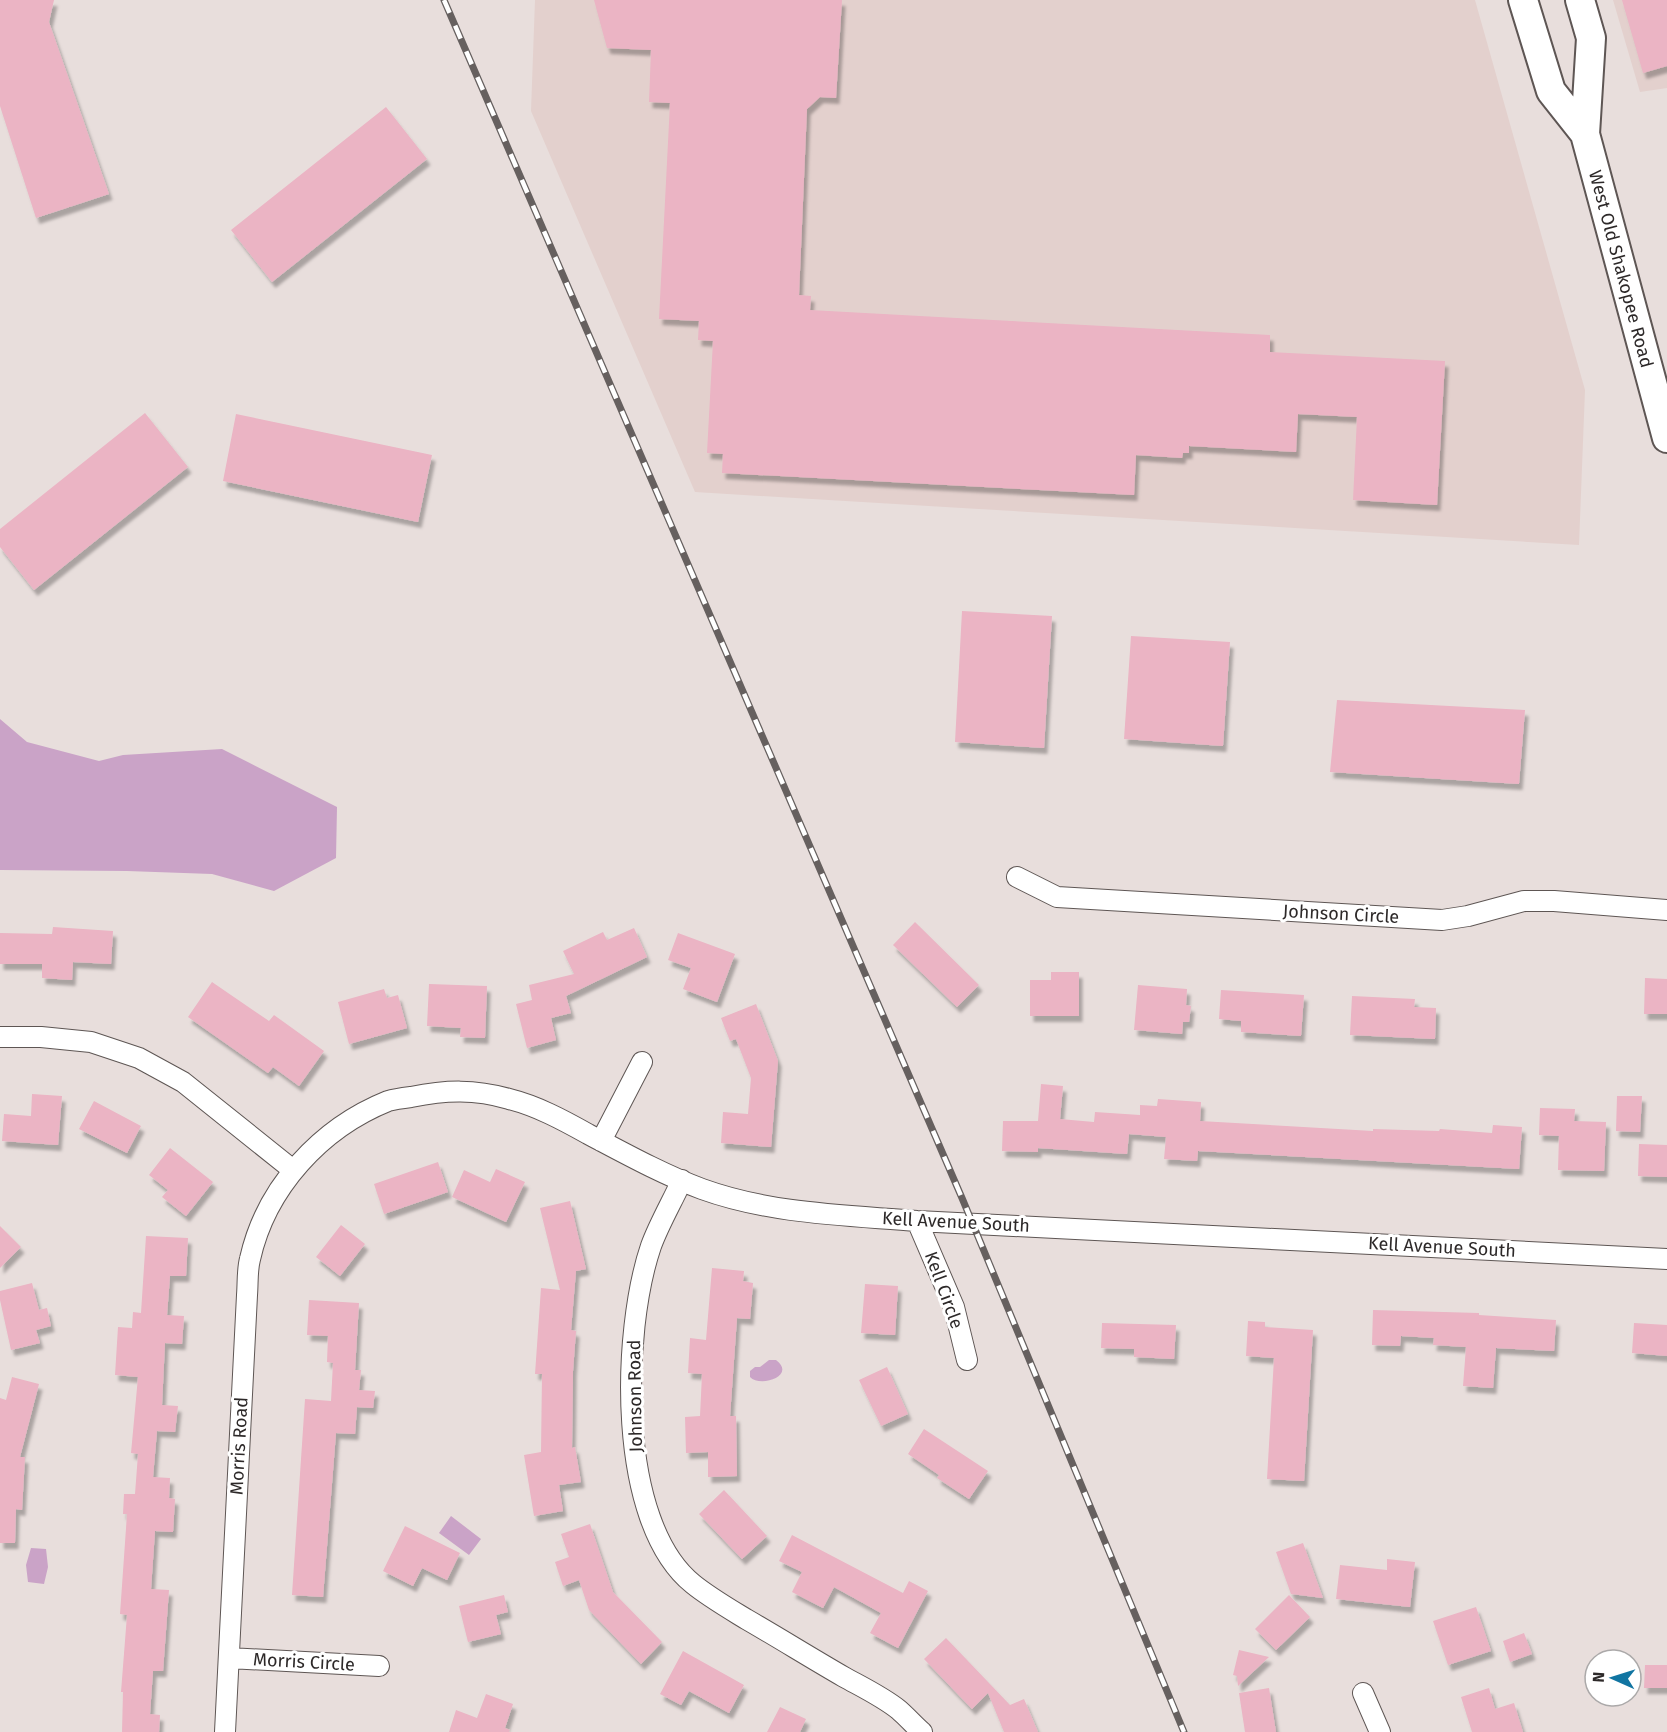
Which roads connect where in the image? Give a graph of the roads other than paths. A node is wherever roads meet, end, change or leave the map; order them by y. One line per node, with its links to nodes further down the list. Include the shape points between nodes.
1 (1523, 0): 3 (main road, West Old Shakopee Road, via 1551,91)
2 (1580, 0): 3 (main road, West Old Shakopee Road, via 1591,38)
3 (1585, 134): 4 (main road, West Old Shakopee Road)
4 (1667, 438)
5 (1017, 877): 6 (street, Johnson Circle, via 1057,897 1442,920 1524,901)
6 (1667, 910)
7 (0, 1037): 10 (street, via 90,1042 139,1058 183,1082)
8 (642, 1062): 9 (street)
9 (601, 1141): 10 (street, Kell Avenue South, via 548,1113 510,1099 471,1091 431,1093 390,1100 354,1118 321,1142); 11 (street, Kell Avenue South)
10 (293, 1170): 15 (street, Morris Road, via 274,1198 250,1260)
11 (682, 1180): 12 (street, Kell Avenue South, via 754,1204); 19 (street, Johnson Road, via 651,1245 639,1296 632,1358 636,1460 657,1536 691,1583 898,1709)
12 (917, 1221): 13 (street, Kell Avenue South); 14 (street, Kell Circle, via 954,1307)
13 (1667, 1259)
14 (967, 1360)
15 (229, 1658): 16 (street, Morris Circle); 18 (street, Morris Road)
16 (379, 1666)
17 (1363, 1693): 20 (street)
18 (225, 1732)
19 (922, 1732)
20 (1380, 1732)

